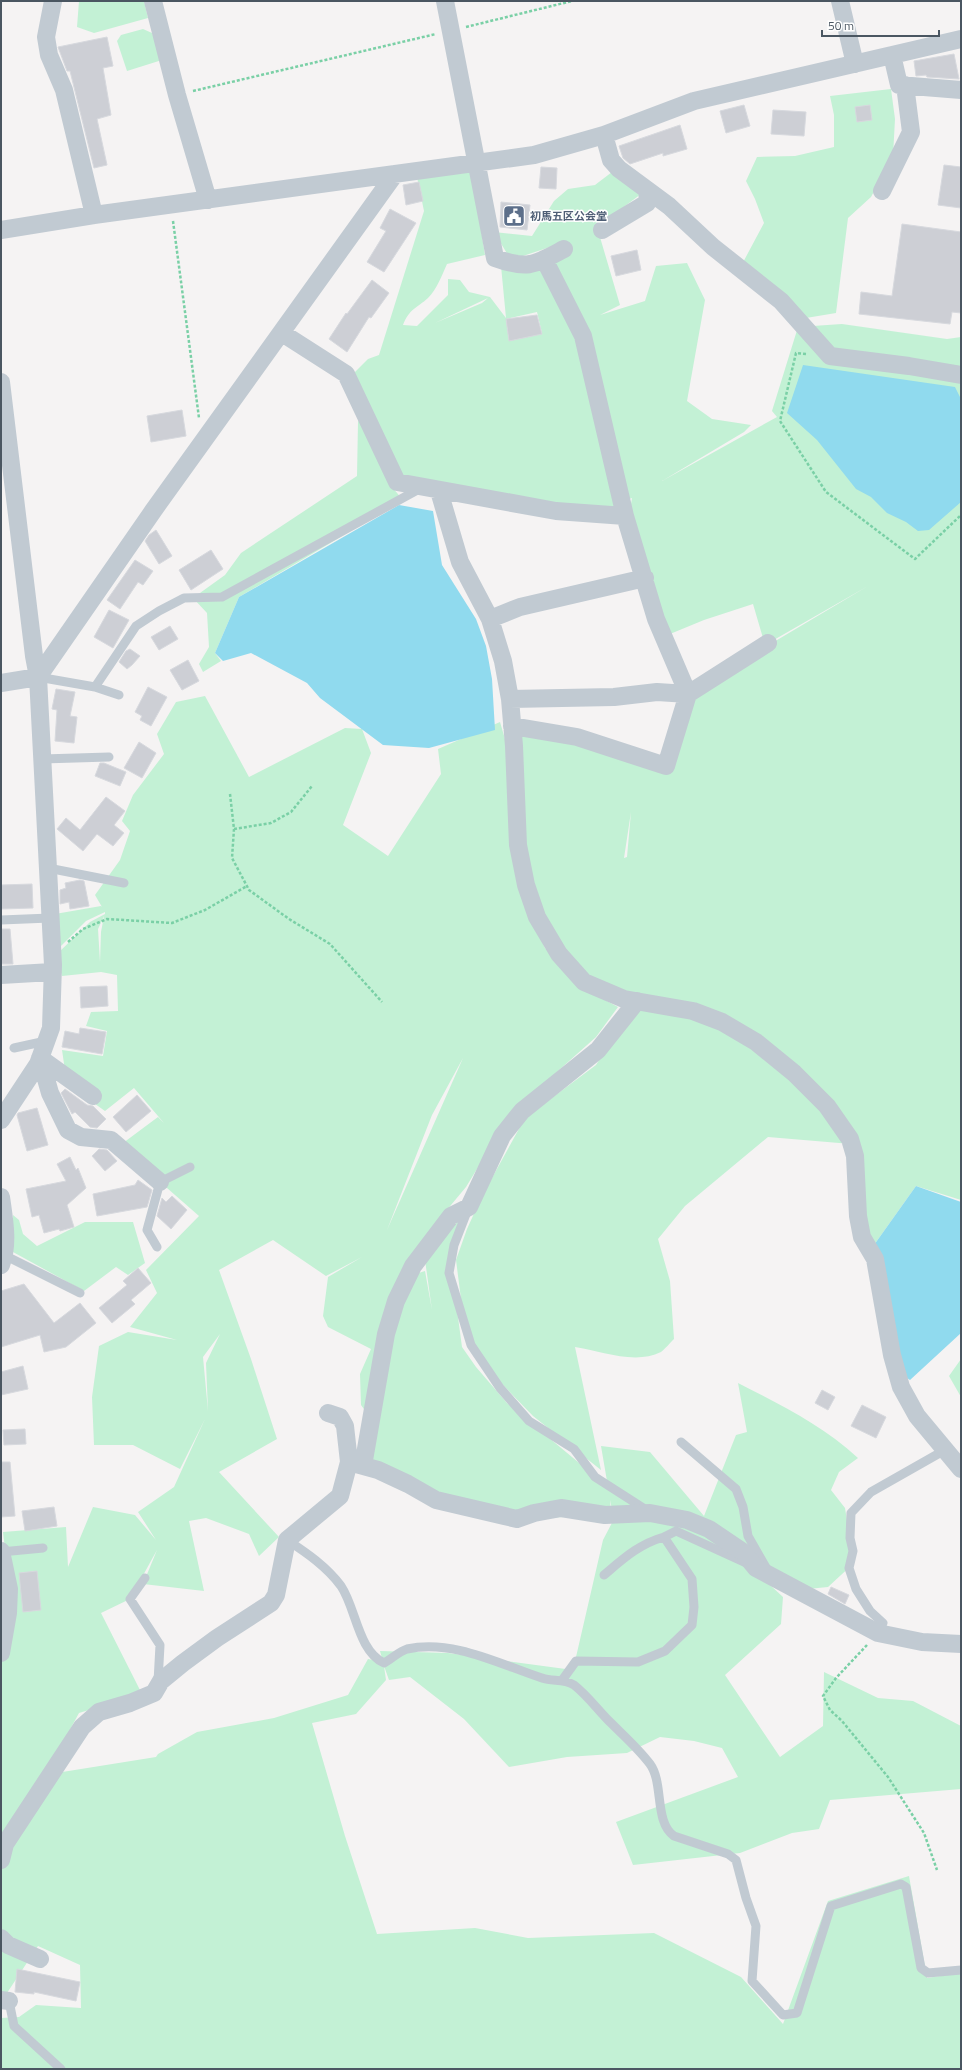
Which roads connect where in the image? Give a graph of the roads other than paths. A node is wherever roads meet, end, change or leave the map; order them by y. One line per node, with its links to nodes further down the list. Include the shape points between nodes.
1 (53, 1): 16 (street, via 46,37 49,55 64,90)
2 (153, 1): 15 (street)
3 (446, 1): 11 (street)
4 (840, 1): 7 (street)
5 (961, 39): 6 (street)
6 (892, 55): 7 (street); 8 (street, via 899,85)
7 (855, 64): 10 (street, via 694,101)
8 (905, 86): 9 (street); 14 (street, via 911,132)
9 (961, 90)
10 (604, 135): 11 (street, via 534,155); 13 (street, via 611,160)
11 (476, 162): 12 (street); 20 (street, via 494,258 514,265 536,264)
12 (395, 174): 15 (street); 21 (street)
13 (648, 190): 18 (street, via 647,203); 22 (street, via 713,247 781,300 830,356)
14 (882, 191)
15 (208, 200): 16 (street)
16 (94, 215): 17 (street)
17 (1, 230)
18 (602, 230)
19 (564, 249): 20 (street)
20 (544, 259): 25 (street, via 583,336)
21 (282, 333): 24 (street, via 346,374 397,482); 29 (street, via 153,511)
22 (961, 375)
23 (1, 382): 29 (street)
24 (431, 489): 25 (street, via 556,511); 27 (street, via 460,562); 31 (lane, via 222,597 184,598 159,611 136,626)
25 (624, 516): 26 (street)
26 (645, 578): 27 (street, via 520,608); 33 (street, via 656,619)
27 (490, 619): 34 (street, via 503,661)
28 (768, 643): 33 (street)
29 (38, 677): 30 (street); 31 (lane); 37 (street)
30 (1, 683)
31 (95, 687): 32 (lane)
32 (119, 694)
33 (688, 694): 34 (street, via 657,692 614,697); 35 (street, via 666,766 577,737)
34 (510, 699): 35 (street)
35 (512, 726): 44 (street, via 518,845 526,885 537,917 559,954 584,982 624,999)
36 (109, 757): 37 (lane)
37 (42, 760): 38 (street)
38 (48, 868): 39 (lane); 40 (street)
39 (124, 883)
40 (50, 918): 41 (lane); 42 (street)
41 (1, 920)
42 (52, 964): 43 (street); 45 (street, via 51,1028)
43 (1, 975)
44 (636, 1001): 53 (street, via 598,1050 522,1111 502,1136); 59 (street, via 693,1012 722,1022 756,1042 794,1073 828,1106 850,1140 856,1156 858,1216 862,1237 875,1260 892,1356 901,1386 917,1416)
45 (46, 1041): 46 (lane); 47 (street)
46 (14, 1048)
47 (40, 1058): 48 (street); 49 (street); 51 (street, via 50,1093 68,1130 81,1137 111,1140)
48 (93, 1096)
49 (3, 1115)
50 (190, 1167): 51 (lane)
51 (160, 1182): 54 (lane, via 147,1230)
52 (1, 1197): 55 (street, via 5,1228)
53 (469, 1207): 60 (street, via 451,1216 413,1266 396,1301); 62 (lane, via 454,1245 449,1273 471,1345 500,1388 528,1421 574,1449 595,1477)
54 (157, 1247)
55 (3, 1260): 56 (lane)
56 (80, 1293)
57 (328, 1413): 60 (street, via 340,1417 345,1426)
58 (681, 1442): 69 (lane, via 736,1489 743,1507 748,1536)
59 (945, 1450): 61 (street); 72 (lane, via 871,1492 851,1513 850,1538 853,1551 849,1568 856,1589 870,1611 883,1623)
60 (356, 1464): 62 (street, via 408,1484 436,1500 517,1519 561,1508 605,1515); 64 (street, via 340,1496)
61 (961, 1469)
62 (650, 1513): 67 (street, via 687,1520 709,1528 743,1552)
63 (664, 1537): 67 (lane, via 676,1531); 68 (lane, via 647,1541); 75 (lane, via 692,1579 692,1625 665,1650 638,1662 576,1660)
64 (287, 1540): 75 (lane, via 323,1566 341,1587 363,1640 378,1660 384,1663 406,1650 422,1647 445,1649 469,1653 544,1679); 76 (street, via 276,1595 270,1603 161,1680)
65 (43, 1548): 66 (lane)
66 (1, 1552): 71 (street)
67 (754, 1566): 69 (street)
68 (604, 1575)
69 (770, 1576): 72 (street)
70 (145, 1578): 76 (lane, via 130,1599 160,1645)
71 (5, 1597): 74 (street, via 8,1613)
72 (878, 1633): 73 (street, via 922,1642)
73 (961, 1644)
74 (1, 1653)
75 (563, 1679): 80 (lane, via 574,1685 591,1701 650,1764 657,1779 661,1812 669,1832 674,1836 728,1854 736,1860 756,1926 752,1982 783,2015 797,2013 831,1906 901,1884 906,1887 921,1968 928,1973)
76 (158, 1688): 77 (street, via 154,1693 136,1701 99,1712 82,1727 5,1844)
77 (1, 1860)
78 (1, 1938): 79 (street, via 8,1945)
79 (40, 1959)
80 (961, 1970)
81 (5, 2000): 82 (lane, via 14,2026)
82 (61, 2069)

